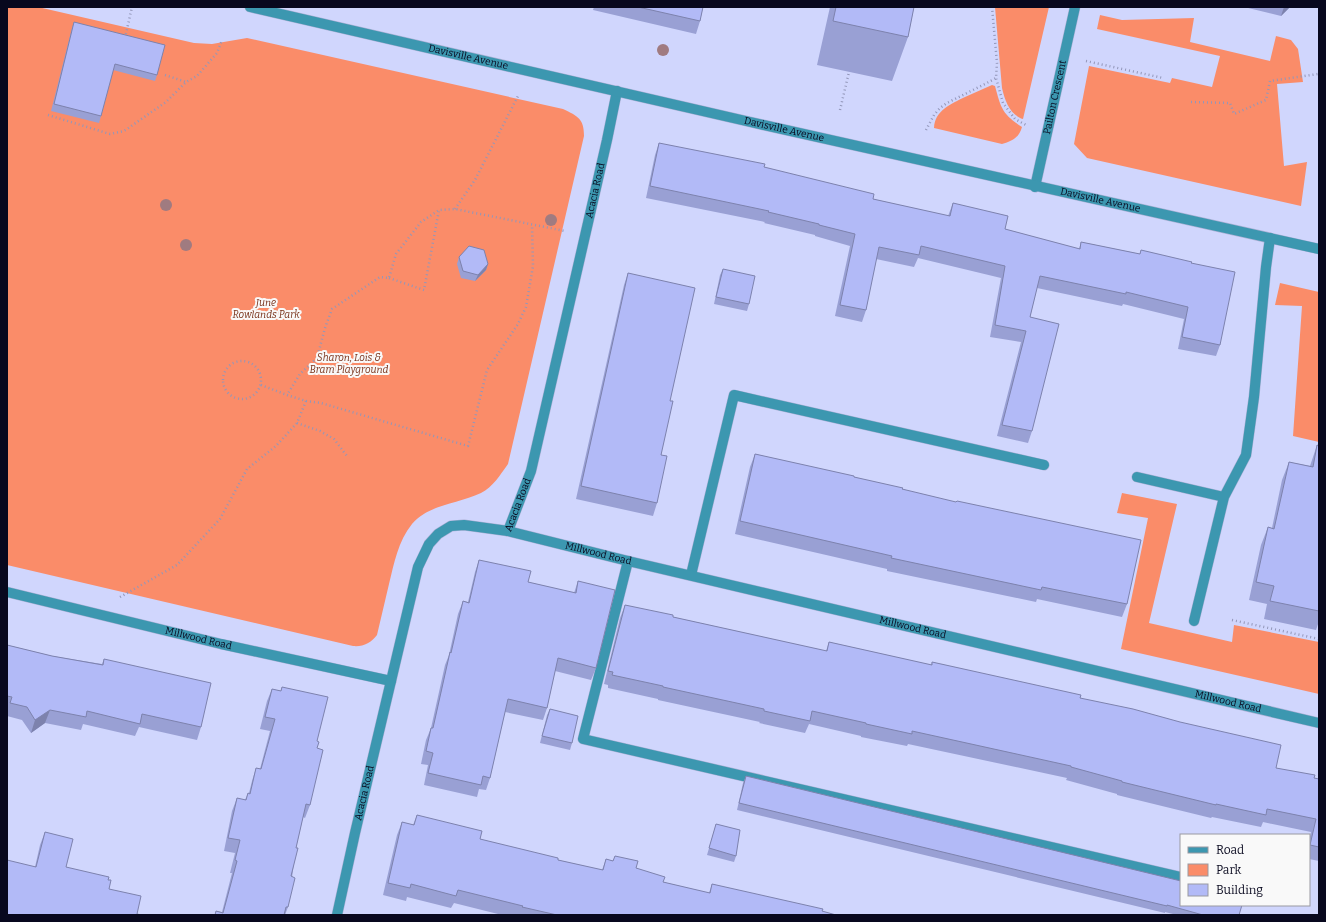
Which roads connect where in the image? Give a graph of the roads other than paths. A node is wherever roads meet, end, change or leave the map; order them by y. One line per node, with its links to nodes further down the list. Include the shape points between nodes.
1 (250, 7): 3 (street, Davisville Avenue)
2 (1075, 7): 4 (street, Pailton Crescent)
3 (617, 91): 4 (street, Davisville Avenue); 10 (street, Acacia Road, via 531,471)
4 (1035, 187): 5 (street, Davisville Avenue)
5 (1270, 238): 6 (street, Davisville Avenue); 9 (street, via 1246,455)
6 (1319, 249)
7 (1044, 464): 12 (street, via 734,395)
8 (1137, 477): 9 (street)
9 (1224, 497): 14 (street)
10 (508, 531): 11 (street, Millwood Road); 15 (street, Acacia Road, via 464,524 451,526 438,534 429,544 418,567)
11 (628, 562): 12 (street, Millwood Road); 17 (street, via 583,739)
12 (691, 575): 16 (street, Millwood Road)
13 (7, 592): 15 (street, Millwood Road, via 221,644)
14 (1194, 621)
15 (391, 681): 18 (street, Acacia Road)
16 (1319, 723)
17 (1180, 877)
18 (337, 915)

